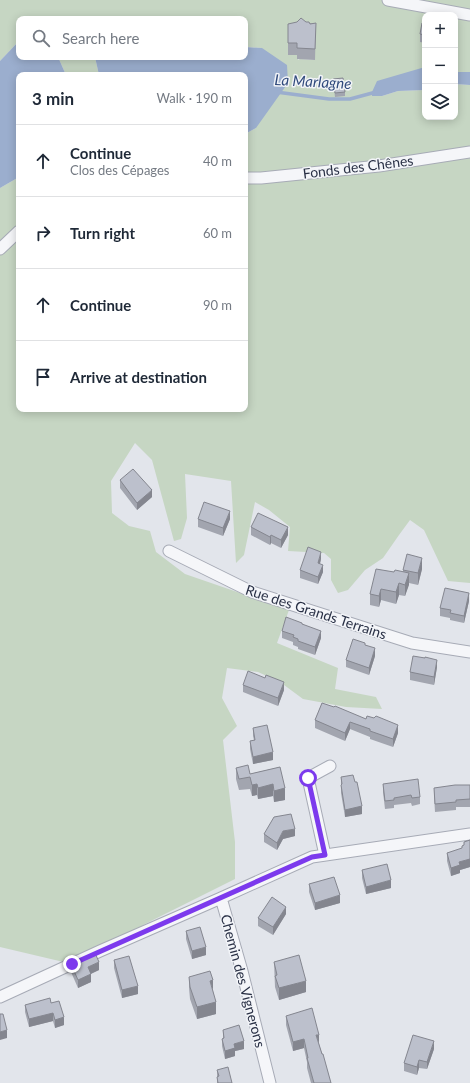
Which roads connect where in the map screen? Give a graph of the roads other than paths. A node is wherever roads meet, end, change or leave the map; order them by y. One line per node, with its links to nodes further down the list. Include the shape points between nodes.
1 (388, 0): 2 (street)
2 (470, 16)
3 (470, 152): 4 (street, Fonds des Chênes, via 379,166)
4 (248, 178)
5 (16, 234): 6 (street)
6 (0, 249)
7 (169, 551): 8 (street, Rue des Grands Terrains, via 252,592 412,643)
8 (470, 652)
9 (330, 766): 11 (street, via 308,778)
10 (470, 834): 11 (street, Chemin des Vignerons)
11 (325, 855): 12 (street, Chemin des Vignerons, via 312,857)
12 (221, 898): 13 (street); 14 (street, Chemin des Vignerons)
13 (0, 997)
14 (270, 1083)

